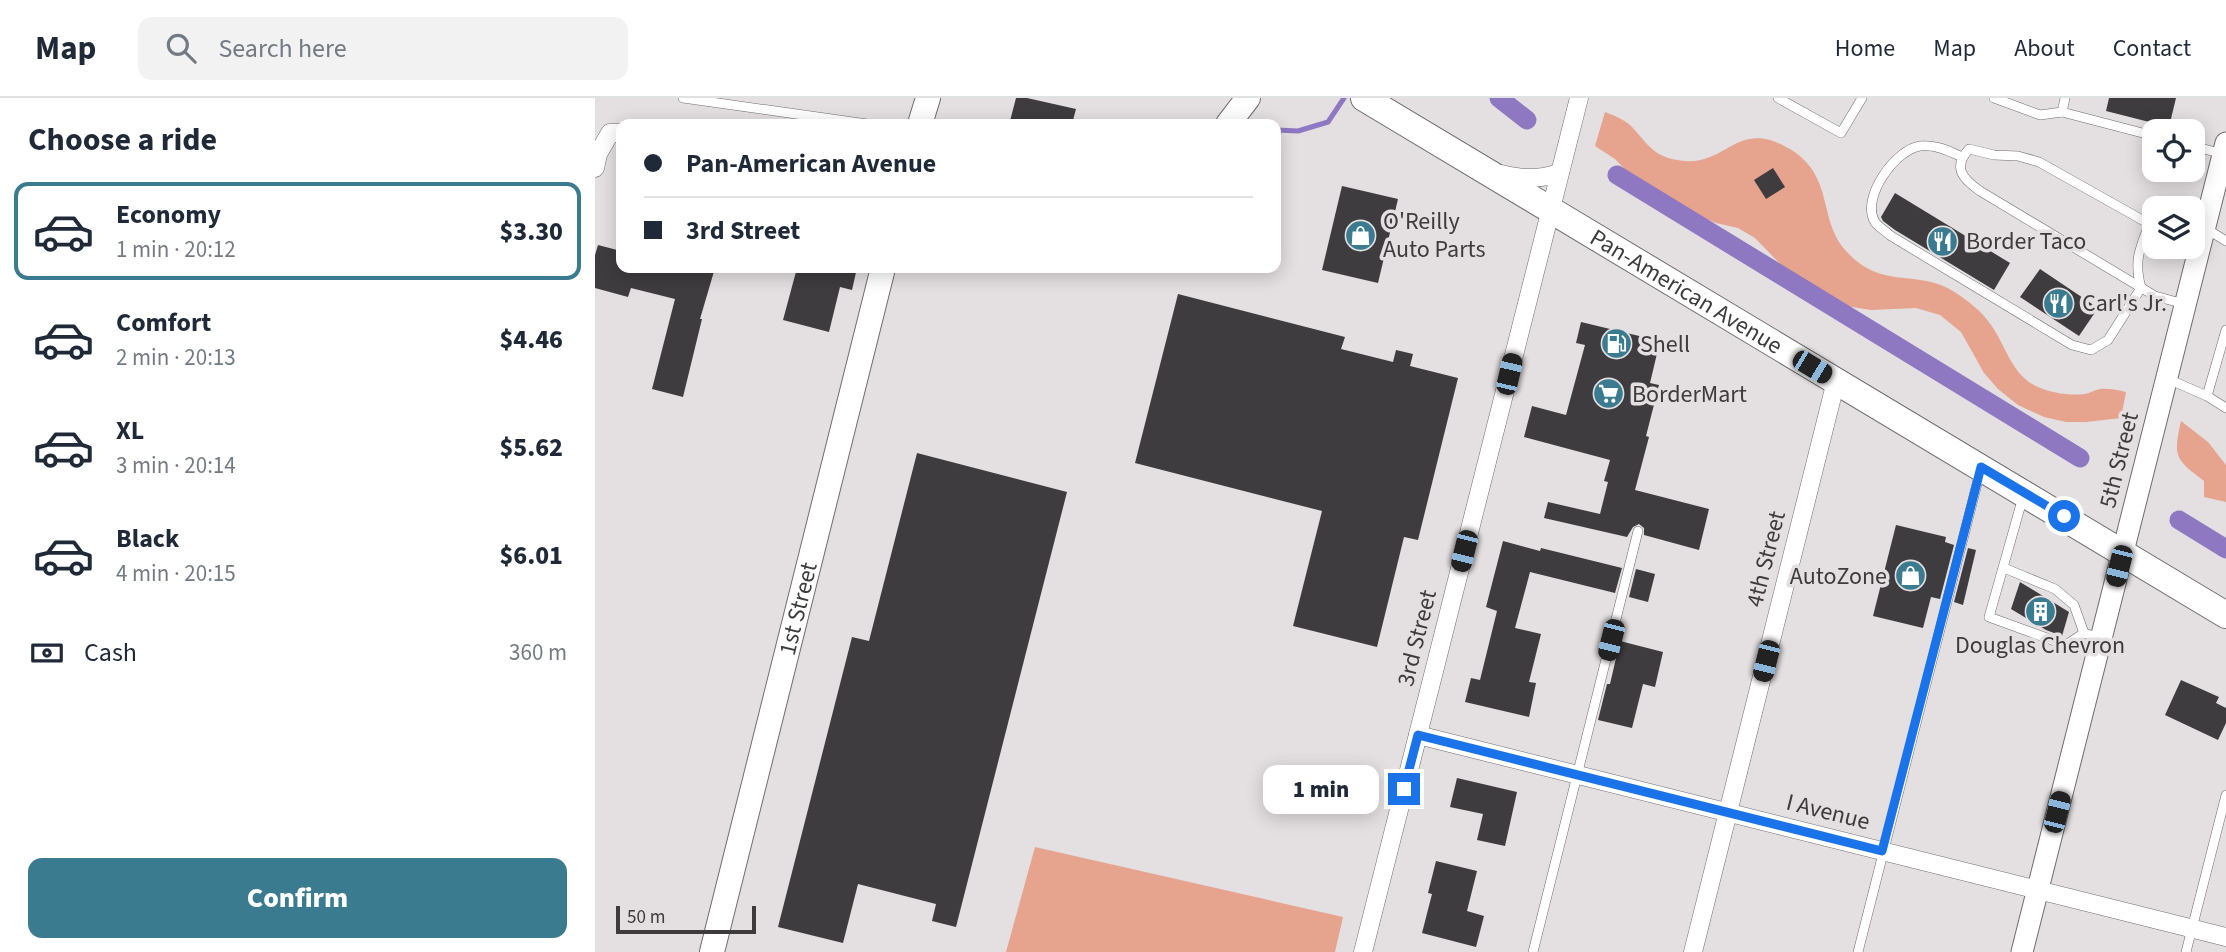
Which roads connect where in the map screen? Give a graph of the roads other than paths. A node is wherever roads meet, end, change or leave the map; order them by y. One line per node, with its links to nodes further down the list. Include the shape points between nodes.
1 (683, 98): 10 (lane)
2 (927, 98): 11 (main road)
3 (1364, 98): 18 (main road, Pan-American Avenue)
4 (1579, 98): 19 (street, 3rd Street)
5 (1778, 98): 6 (lane, via 1842,133)
6 (1861, 98)
7 (1994, 98): 9 (lane, via 2040,115)
8 (2065, 98): 9 (lane)
9 (2061, 112): 13 (lane)
10 (832, 119)
11 (921, 119)
12 (615, 133): 17 (street)
13 (2142, 133)
14 (2205, 147): 15 (lane)
15 (2225, 148): 20 (street, 5th Street)
16 (1962, 157): 22 (lane, via 1969,149 2039,162); 29 (lane, via 1960,169 1966,181); 29 (lane, via 1941,148 1906,150 1878,185 1871,205 1875,221 1891,236 2071,345 2091,350 2108,340)
17 (595, 168)
18 (1480, 169): 19 (street, via 1518,178 1540,179); 21 (main road, Pan-American Avenue)
19 (1559, 173): 21 (street, 3rd Street)
20 (2222, 180): 23 (street, 5th Street)
21 (1549, 210): 34 (main road, Pan-American Avenue); 44 (street, 3rd Street)
22 (2142, 221)
23 (2205, 222)
24 (2205, 235): 25 (lane)
25 (2226, 241)
26 (2142, 245): 29 (lane, via 2137,256)
27 (2195, 259): 30 (street, 5th Street)
28 (882, 273): 52 (main road, 1st Street)
29 (2141, 288): 30 (lane)
30 (2185, 304): 33 (street, 5th Street)
31 (2226, 330): 32 (lane)
32 (2225, 341): 35 (lane)
33 (2167, 378): 35 (lane); 40 (street, 5th Street)
34 (1836, 382): 37 (main road, Pan-American Avenue); 47 (street, 4th Street)
35 (2207, 396): 36 (lane)
36 (2226, 408)
37 (1981, 467): 38 (main road, Pan-American Avenue); 48 (lane)
38 (2025, 493): 40 (main road, Pan-American Avenue); 41 (lane)
39 (1638, 531): 45 (lane)
40 (2123, 551): 42 (main road, Pan-American Avenue); 43 (street, 5th Street)
41 (2004, 568): 43 (lane, via 2055,589 2074,605); 43 (lane, via 1989,617 2066,645)
42 (2226, 615)
43 (2093, 636): 49 (street, 5th Street)
44 (1418, 735): 45 (street, I Avenue); 53 (street, 3rd Street)
45 (1579, 775): 47 (street, I Avenue); 54 (lane)
46 (2226, 795): 50 (lane)
47 (1728, 813): 48 (street, I Avenue); 55 (street, 4th Street)
48 (1882, 851): 49 (street, I Avenue); 56 (lane)
49 (2037, 890): 50 (street, I Avenue); 57 (street, 5th Street)
50 (2192, 928): 51 (street, I Avenue); 58 (lane)
51 (2226, 937)
52 (712, 952)
53 (1363, 952)
54 (1533, 952)
55 (1693, 952)
56 (1858, 952)
57 (2022, 952)
58 (2186, 952)

